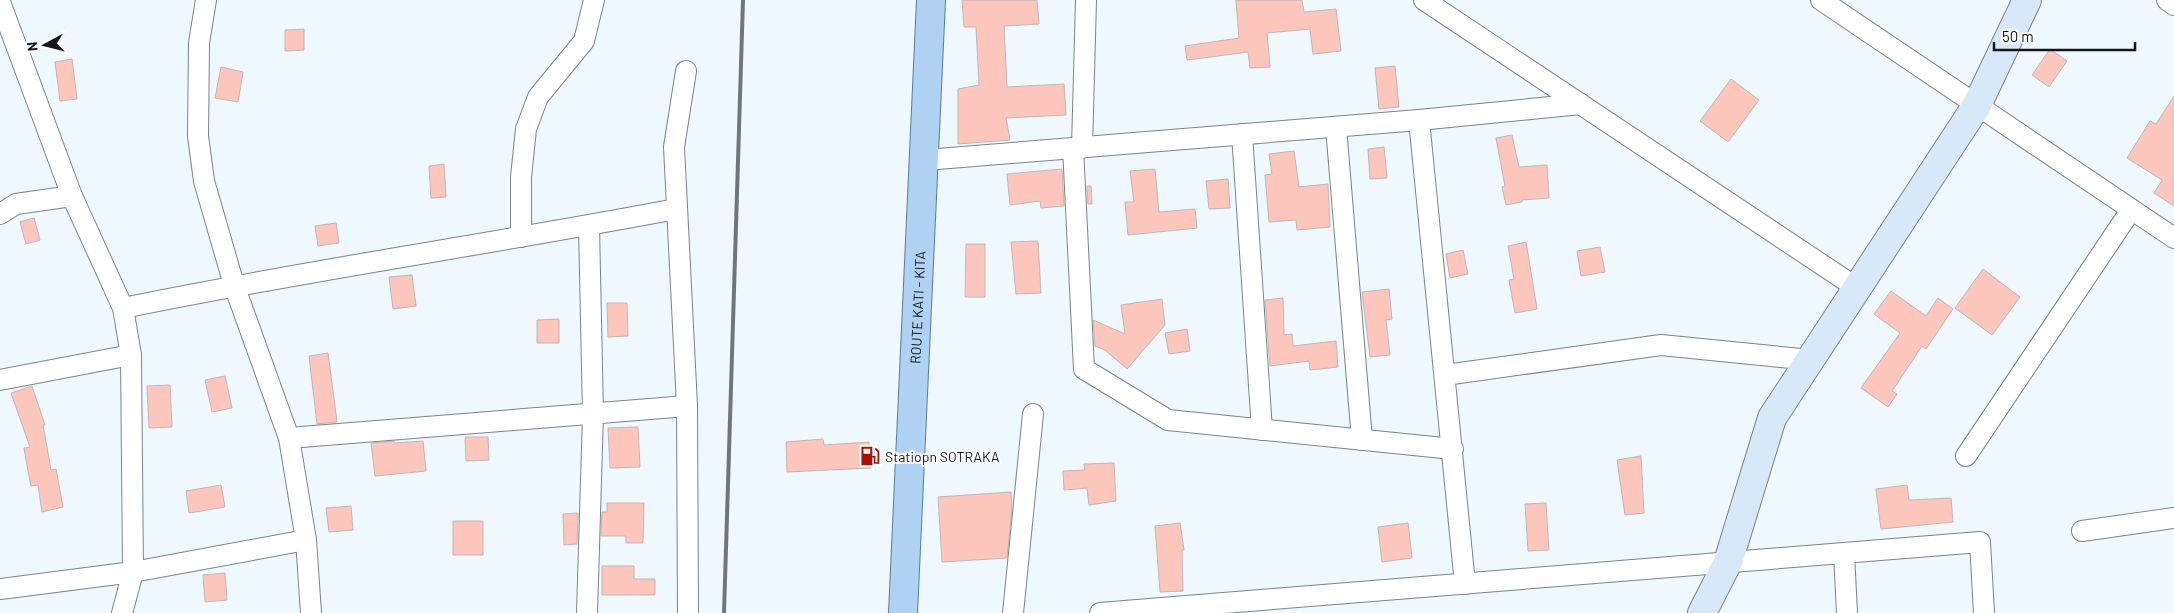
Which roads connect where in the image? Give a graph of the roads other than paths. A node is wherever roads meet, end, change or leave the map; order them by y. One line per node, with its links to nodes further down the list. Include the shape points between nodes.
1 (206, 0): 26 (street, via 199,43 198,136 204,180)
2 (594, 0): 24 (street, via 584,41 538,97 526,129 520,177)
3 (931, 0): 18 (main road, ROUTE KATI - KITA)
4 (1086, 0): 17 (street)
5 (1424, 0): 12 (street)
6 (1821, 0): 13 (street)
7 (2027, 0): 13 (street)
8 (2167, 0): 9 (street)
9 (2174, 4)
10 (1, 7): 19 (street)
11 (686, 71): 20 (street, via 674,148)
12 (1581, 104): 14 (street); 27 (street)
13 (1977, 105): 21 (street); 27 (street)
14 (1419, 120): 15 (street); 31 (street)
15 (1336, 127): 16 (street); 38 (street)
16 (1242, 134): 17 (street); 36 (street)
17 (1078, 148): 18 (street); 36 (street, via 1084,369 1168,420)
18 (925, 160): 53 (main road, ROUTE KATI - KITA)
19 (72, 196): 22 (street, via 16,204); 28 (street)
20 (676, 210): 23 (street); 33 (street)
21 (2132, 210): 25 (street); 40 (street)
22 (0, 214)
23 (589, 226): 24 (street); 34 (street)
24 (521, 237): 26 (street)
25 (2174, 238)
26 (234, 285): 28 (street); 37 (street)
27 (1857, 288): 30 (street)
28 (123, 308): 29 (street)
29 (131, 355): 32 (street); 46 (street)
30 (1810, 360): 31 (street, via 1661,345); 45 (street, via 1772,418)
31 (1445, 375): 39 (street)
32 (0, 380)
33 (687, 406): 34 (street); 52 (street)
34 (593, 414): 37 (street); 51 (street)
35 (1033, 414): 54 (street)
36 (1262, 430): 38 (street)
37 (289, 438): 43 (street)
38 (1362, 440): 39 (street)
39 (1453, 449): 47 (street)
40 (1966, 456)
41 (2174, 518): 42 (street)
42 (2082, 531)
43 (306, 540): 46 (street); 50 (street)
44 (1844, 553): 45 (street); 57 (street); 58 (street, via 1980,542)
45 (1728, 562): 47 (street); 56 (street)
46 (134, 572): 48 (street); 49 (street)
47 (1465, 584): 55 (street)
48 (0, 589)
49 (122, 613)
50 (312, 613)
51 (587, 613)
52 (688, 613)
53 (903, 613)
54 (1013, 613)
55 (1100, 613)
56 (1702, 613)
57 (1847, 613)
58 (1984, 613)

